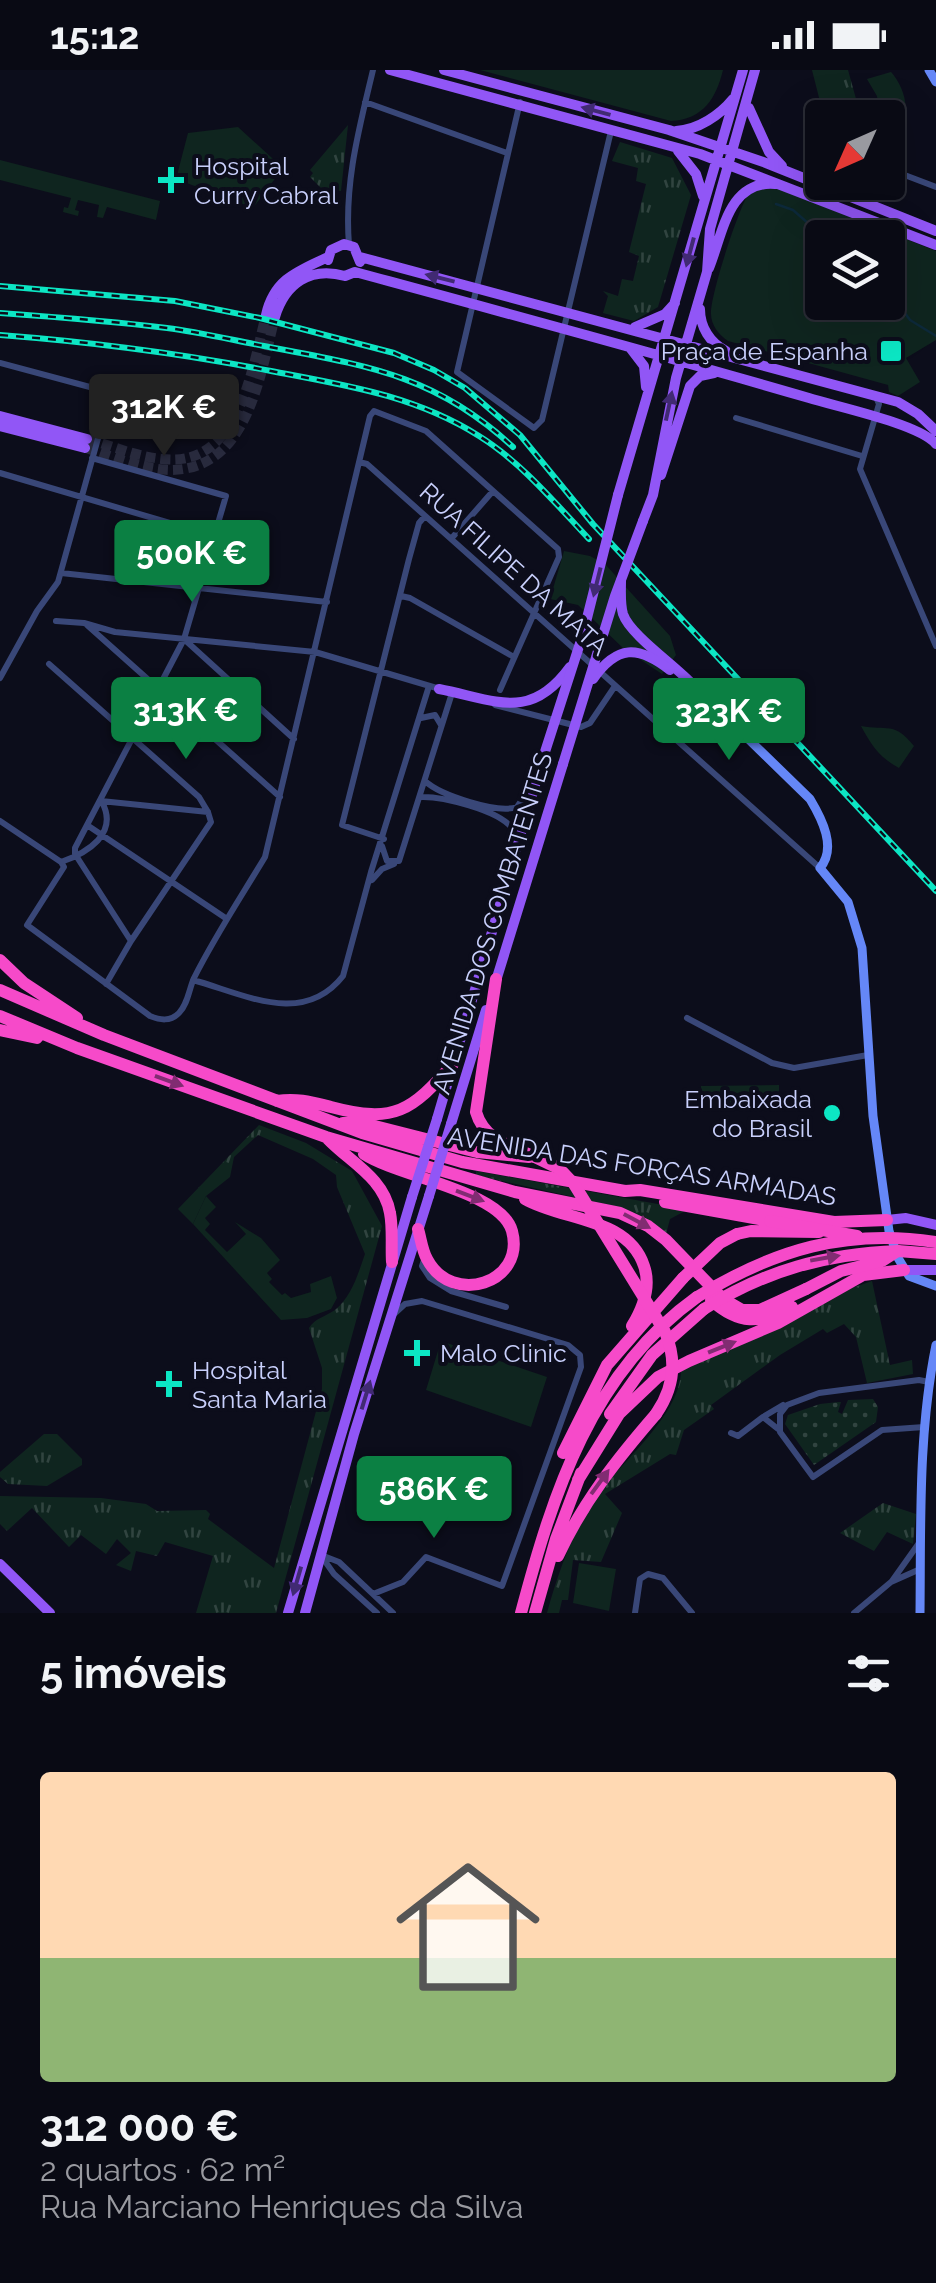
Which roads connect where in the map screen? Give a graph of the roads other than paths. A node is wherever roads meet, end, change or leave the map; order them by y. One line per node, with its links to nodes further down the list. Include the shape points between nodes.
1 (373, 70): 11 (street)
2 (390, 70): 12 (main road)
3 (444, 70): 8 (main road)
4 (743, 70): 9 (main road)
5 (755, 70): 10 (main road)
6 (929, 70): 7 (main road)
7 (936, 82)
8 (523, 91): 12 (street); 14 (main road, one-way to 8)
9 (737, 94): 14 (main road, via 698,126); 18 (main road)
10 (749, 99): 16 (main road); 21 (main road, via 752,122 771,156)
11 (366, 102): 17 (street); 29 (street, via 351,158)
12 (520, 105): 13 (main road); 17 (street)
13 (612, 130): 15 (main road); 40 (street)
14 (670, 130): 18 (main road)
15 (666, 144): 18 (main road); 26 (main road, via 696,174)
16 (734, 152): 18 (main road); 19 (main road); 21 (main road)
17 (507, 153): 36 (street)
18 (719, 154): 19 (main road); 26 (main road)
19 (730, 164): 22 (main road); 35 (main road, via 710,230)
20 (905, 175): 23 (street)
21 (800, 176): 25 (main road)
22 (790, 187): 30 (main road); 35 (main road, via 763,184 738,196)
23 (936, 187)
24 (885, 200): 27 (street)
25 (864, 201): 27 (main road)
26 (702, 207): 37 (main road, one-way to 37)
27 (886, 210): 28 (main road)
28 (936, 231)
29 (350, 244): 31 (main road); 32 (main road)
30 (936, 245)
31 (328, 257): 33 (main road); 33 (main road, via 285,279 271,298 271,316 295,283)
32 (360, 257): 34 (main road); 36 (main road, one-way to 32)
33 (334, 272): 34 (main road)
34 (355, 272): 39 (main road)
35 (707, 272): 38 (main road)
36 (476, 287): 39 (street); 40 (main road)
37 (678, 298): 41 (main road, via 666,314); 43 (main road)
38 (700, 298): 44 (main road); 47 (main road, via 701,322 712,342)
39 (472, 304): 42 (main road); 42 (street, via 457,372 534,428)
40 (568, 311): 41 (main road); 42 (street)
41 (629, 328): 43 (main road)
42 (564, 329): 45 (main road)
43 (666, 339): 44 (main road); 46 (main road)
44 (685, 344): 47 (main road); 48 (main road)
45 (624, 345): 46 (main road); 53 (main road, via 644,366)
46 (661, 355): 48 (main road); 53 (main road, AVENIDA DOS COMBATENTES)
47 (741, 357): 51 (main road)
48 (680, 360): 50 (main road); 66 (main road, AVENIDA DOS COMBATENTES, one-way to 48)
49 (0, 363): 61 (street, via 107,394)
50 (725, 374): 54 (main road); 66 (main road, via 704,374 690,386)
51 (849, 388): 52 (main road); 54 (main road, via 860,395 854,405)
52 (870, 393): 57 (street, via 879,404); 59 (main road, via 912,409)
53 (646, 398): 84 (main road, AVENIDA DOS COMBATENTES, one-way to 84, bridge)
54 (822, 402): 57 (main road)
55 (0, 416): 61 (main road)
56 (736, 418): 62 (street)
57 (875, 418): 60 (main road, via 921,432); 62 (street)
58 (0, 426): 61 (main road)
59 (936, 432)
60 (936, 444)
61 (88, 448): 67 (street); 69 (street, via 226,496)
62 (862, 456): 80 (street, via 860,469)
63 (359, 462): 65 (street, via 374,411 426,432); 68 (street, RUA FILIPE DA MATA); 75 (street)
64 (0, 473): 67 (street)
65 (492, 491): 70 (street); 76 (street, via 559,551)
66 (652, 495): 72 (main road, AVENIDA DOS COMBATENTES, bridge)
67 (83, 498): 69 (street); 71 (street)
68 (426, 516): 70 (street, RUA FILIPE DA MATA); 74 (street)
69 (214, 536): 73 (street)
70 (451, 539): 76 (street, RUA FILIPE DA MATA)
71 (61, 573): 73 (street); 87 (street)
72 (621, 580): 85 (main road, via 628,623); 91 (main road, AVENIDA DOS COMBATENTES, bridge)
73 (200, 587): 75 (street); 79 (street)
74 (401, 596): 82 (street); 86 (street)
75 (327, 602): 81 (street)
76 (534, 613): 82 (street); 89 (street, RUA FILIPE DA MATA)
77 (56, 621): 78 (street)
78 (84, 624): 79 (street); 92 (street)
79 (184, 639): 81 (street); 92 (street); 97 (street)
80 (936, 646)
81 (315, 652): 86 (street); 97 (street)
82 (514, 656): 93 (street)
83 (49, 664): 98 (street)
84 (571, 667): 90 (main road, via 532,702); 99 (main road, AVENIDA DOS COMBATENTES, bridge)
85 (672, 667): 88 (main road); 91 (main road, bridge, via 642,652 622,653)
86 (382, 672): 90 (street); 108 (street, via 342,825)
87 (0, 678)
88 (693, 685): 113 (main road, via 810,800 828,849)
89 (614, 686): 94 (street, via 581,727); 113 (street, RUA FILIPE DA MATA)
90 (434, 688): 94 (street); 95 (street)
91 (587, 688): 120 (main road, AVENIDA DOS COMBATENTES, bridge)
92 (158, 689): 98 (street); 101 (street)
93 (500, 690)
94 (452, 693): 96 (street)
95 (419, 720): 96 (street, via 436,715); 108 (street)
96 (442, 726): 100 (street)
97 (294, 738): 101 (street)
98 (133, 739): 103 (street); 104 (street)
99 (543, 758): 100 (street, via 524,800 509,810); 111 (main road, AVENIDA DOS COMBATENTES)
100 (425, 781): 102 (street)
101 (280, 797): 116 (street, via 266,857)
102 (420, 797): 111 (street, via 506,820); 112 (street)
103 (101, 801): 104 (street); 106 (street); 107 (street)
104 (208, 812): 115 (street, via 211,822)
105 (0, 821): 110 (street)
106 (88, 825): 107 (street); 109 (street, via 75,848)
107 (102, 835): 109 (street); 115 (street)
108 (383, 842): 112 (street, via 383,856); 114 (street)
109 (79, 856): 110 (street); 117 (street)
110 (61, 862): 121 (street, via 62,872 27,925)
111 (513, 862): 129 (main road, AVENIDA DOS COMBATENTES)
112 (396, 863): 114 (street)
113 (820, 868): 128 (main road, via 839,888 858,928)
114 (372, 881): 119 (street, via 343,976 322,997 287,1005)
115 (171, 882): 116 (street); 117 (street)
116 (227, 919): 119 (street)
117 (131, 941): 121 (street)
118 (0, 960): 126 (highway)
119 (193, 980): 121 (street, via 180,1012 162,1020)
120 (496, 980): 134 (highway, via 476,1112 489,1136); 140 (main road, AVENIDA DOS COMBATENTES, bridge)
121 (106, 984)
122 (0, 990): 126 (highway, AVENIDA DAS FORÇAS ARMADAS)
123 (0, 1016): 127 (highway, AVENIDA DAS FORÇAS ARMADAS)
124 (687, 1018): 128 (street, via 794,1068)
125 (0, 1030): 127 (highway)
126 (104, 1035): 130 (highway, AVENIDA DAS FORÇAS ARMADAS)
127 (77, 1048): 132 (highway, AVENIDA DAS FORÇAS ARMADAS, one-way to 132)
128 (868, 1055): 137 (main road)
129 (453, 1064): 130 (highway, via 424,1096 396,1112 367,1114 298,1098); 147 (main road, AVENIDA DOS COMBATENTES, bridge)
130 (273, 1101): 131 (highway, AVENIDA DAS FORÇAS ARMADAS)
131 (336, 1124): 134 (highway, via 358,1122 477,1152); 135 (highway, AVENIDA DAS FORÇAS ARMADAS, via 462,1162)
132 (326, 1137): 133 (highway, AVENIDA DAS FORÇAS ARMADAS); 147 (highway, via 379,1185 391,1218)
133 (349, 1144): 136 (highway, AVENIDA DAS FORÇAS ARMADAS); 145 (highway, one-way to 145, via 373,1160 493,1204 511,1229 506,1267 479,1284 447,1280)
134 (531, 1155): 173 (highway, one-way to 134, bridge, via 583,1507 668,1393 672,1354 574,1184)
135 (625, 1191): 138 (highway, AVENIDA DAS FORÇAS ARMADAS); 141 (highway, bridge)
136 (515, 1192): 146 (highway, AVENIDA DAS FORÇAS ARMADAS, one-way to 146, via 620,1212 648,1226); 156 (highway, via 606,1228 640,1256 645,1297)
137 (887, 1220): 138 (highway, AVENIDA DAS FORÇAS ARMADAS); 139 (main road); 143 (main road)
138 (855, 1223): 156 (highway, bridge, via 808,1234 737,1234 714,1248)
139 (933, 1225): 143 (main road, via 905,1228)
140 (418, 1229): 145 (highway); 154 (main road, AVENIDA DOS COMBATENTES)
141 (864, 1238): 142 (highway, bridge); 152 (highway, bridge, via 818,1243 736,1273)
142 (936, 1242)
143 (896, 1246): 144 (highway); 146 (highway, bridge, via 882,1261 841,1271 760,1310 742,1310 724,1299); 148 (main road); 152 (highway, one-way to 143, bridge, via 811,1260)
144 (936, 1254)
145 (426, 1257): 153 (street, via 422,1266 439,1286)
146 (685, 1260): 150 (highway, via 708,1297 728,1315 746,1320)
147 (392, 1262): 166 (main road, AVENIDA DOS COMBATENTES)
148 (904, 1270): 149 (main road); 150 (highway, via 874,1272); 151 (main road)
149 (936, 1270)
150 (846, 1284): 163 (highway, one-way to 150, via 615,1419 645,1386)
151 (936, 1286)
152 (701, 1303): 163 (highway, via 635,1375); 164 (highway, via 643,1344 609,1387)
153 (506, 1307)
154 (390, 1318): 167 (main road, AVENIDA DOS COMBATENTES, one-way to 154); 172 (street, via 405,1304 422,1301 568,1345 580,1355 581,1367 502,1586 426,1557 402,1582)
155 (936, 1345): 157 (main road)
156 (618, 1349): 164 (highway, via 562,1455)
157 (928, 1382): 158 (street); 160 (main road)
158 (793, 1401): 159 (street); 161 (street, via 780,1414)
159 (763, 1418): 161 (street); 162 (street, via 738,1436)
160 (924, 1427): 161 (street, via 882,1430 812,1477); 165 (main road)
161 (780, 1432)
162 (731, 1433)
163 (578, 1480): 173 (highway)
164 (544, 1528): 179 (highway)
165 (920, 1540): 169 (street); 170 (main road)
166 (306, 1549): 167 (main road); 175 (main road, AVENIDA DOS COMBATENTES, one-way to 175)
167 (321, 1555): 172 (street); 176 (main road, AVENIDA DOS COMBATENTES); 177 (street)
168 (3, 1565): 174 (main road)
169 (904, 1565): 170 (street); 171 (street)
170 (918, 1570): 171 (street); 183 (main road)
171 (891, 1582): 182 (street)
172 (374, 1594): 178 (street)
173 (537, 1606)
174 (50, 1613)
175 (288, 1613)
176 (305, 1613)
177 (377, 1613)
178 (393, 1613)
179 (520, 1613)
180 (635, 1613): 181 (street, via 640,1579 651,1574 664,1578)
181 (692, 1613)
182 (854, 1613)
183 (920, 1613)

